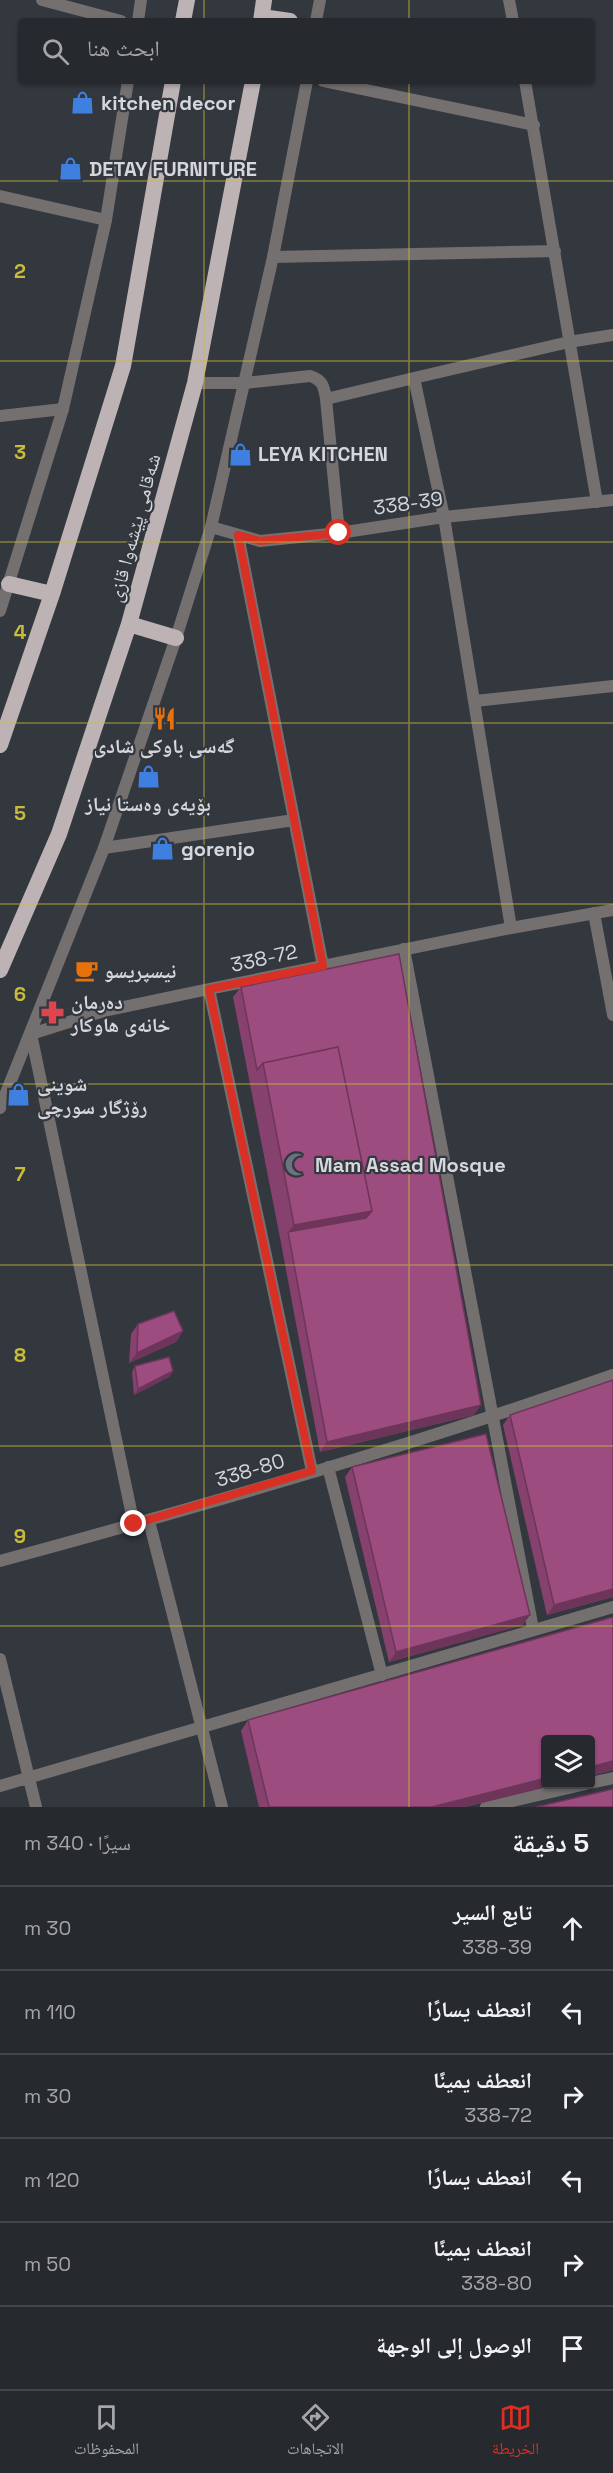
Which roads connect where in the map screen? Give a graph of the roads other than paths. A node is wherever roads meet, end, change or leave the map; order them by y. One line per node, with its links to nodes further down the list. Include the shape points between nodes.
1 (42, 0): 7 (street)
2 (141, 0): 8 (street)
3 (186, 0): 9 (highway)
4 (264, 0): 10 (highway)
5 (320, 0): 11 (street)
6 (509, 0): 12 (street)
7 (110, 18)
8 (138, 18)
9 (183, 18)
10 (262, 18)
11 (317, 18)
12 (512, 18)
13 (128, 84): 21 (street)
14 (172, 84): 39 (highway, via 123,366)
15 (252, 84): 27 (highway, شەقامی پێشەوا قازی)
16 (306, 84): 23 (street)
17 (338, 84): 19 (street)
18 (526, 84): 19 (street)
19 (534, 124): 22 (street)
20 (0, 196): 21 (street)
21 (106, 220): 30 (street)
22 (555, 251): 23 (street); 25 (street)
23 (273, 257): 28 (street)
24 (613, 335): 25 (street)
25 (569, 342): 26 (street); 33 (street)
26 (414, 378): 29 (street); 34 (street)
27 (195, 383): 28 (street); 41 (highway, شەقامی پێشەوا قازی)
28 (245, 383): 29 (street, via 310,376 319,379); 35 (street)
29 (326, 399): 36 (street)
30 (63, 409): 31 (street); 38 (street)
31 (0, 416)
32 (613, 500): 33 (street, 338-39)
33 (597, 501): 34 (street, 338-39)
34 (444, 517): 36 (street, 338-39); 44 (street)
35 (211, 527): 37 (street, 338-39); 42 (street)
36 (339, 533): 37 (street, 338-39, via 260,541)
37 (238, 535): 46 (street)
38 (9, 584): 39 (highway); 40 (street)
39 (52, 594): 45 (highway)
40 (0, 611)
41 (129, 624): 42 (highway); 53 (highway, شەقامی پێشەوا قازی, via 59,834)
42 (176, 638): 47 (street)
43 (613, 686): 44 (street)
44 (476, 701): 50 (street)
45 (0, 745)
46 (294, 820): 47 (street); 52 (street)
47 (104, 848): 56 (street)
48 (613, 910): 49 (street, 338-72)
49 (594, 913): 50 (street, 338-72); 55 (street)
50 (511, 928): 51 (street, 338-72)
51 (404, 949): 52 (street, 338-72); 59 (street)
52 (323, 966): 54 (street, 338-72)
53 (0, 970)
54 (209, 989): 56 (street, 338-72, via 104,1011); 61 (street)
55 (613, 1015)
56 (31, 1034): 57 (street); 63 (street)
57 (0, 1108)
58 (613, 1375): 59 (street, 338-80)
59 (493, 1417): 60 (street, 338-80); 66 (street)
60 (328, 1467): 61 (street, 338-80); 68 (street)
61 (312, 1471): 62 (street, 338-80)
62 (149, 1521): 63 (street, 338-80); 69 (street)
63 (134, 1524): 64 (street, 338-80)
64 (0, 1561)
65 (613, 1607): 66 (street)
66 (533, 1629): 68 (street)
67 (0, 1659): 70 (street)
68 (382, 1675): 69 (street)
69 (202, 1726): 70 (street); 76 (street)
70 (29, 1778): 73 (street); 75 (street)
71 (613, 1778): 72 (street)
72 (595, 1783)
73 (0, 1786)
74 (568, 1789): 77 (street)
75 (36, 1807)
76 (222, 1807)
77 (486, 1807)

